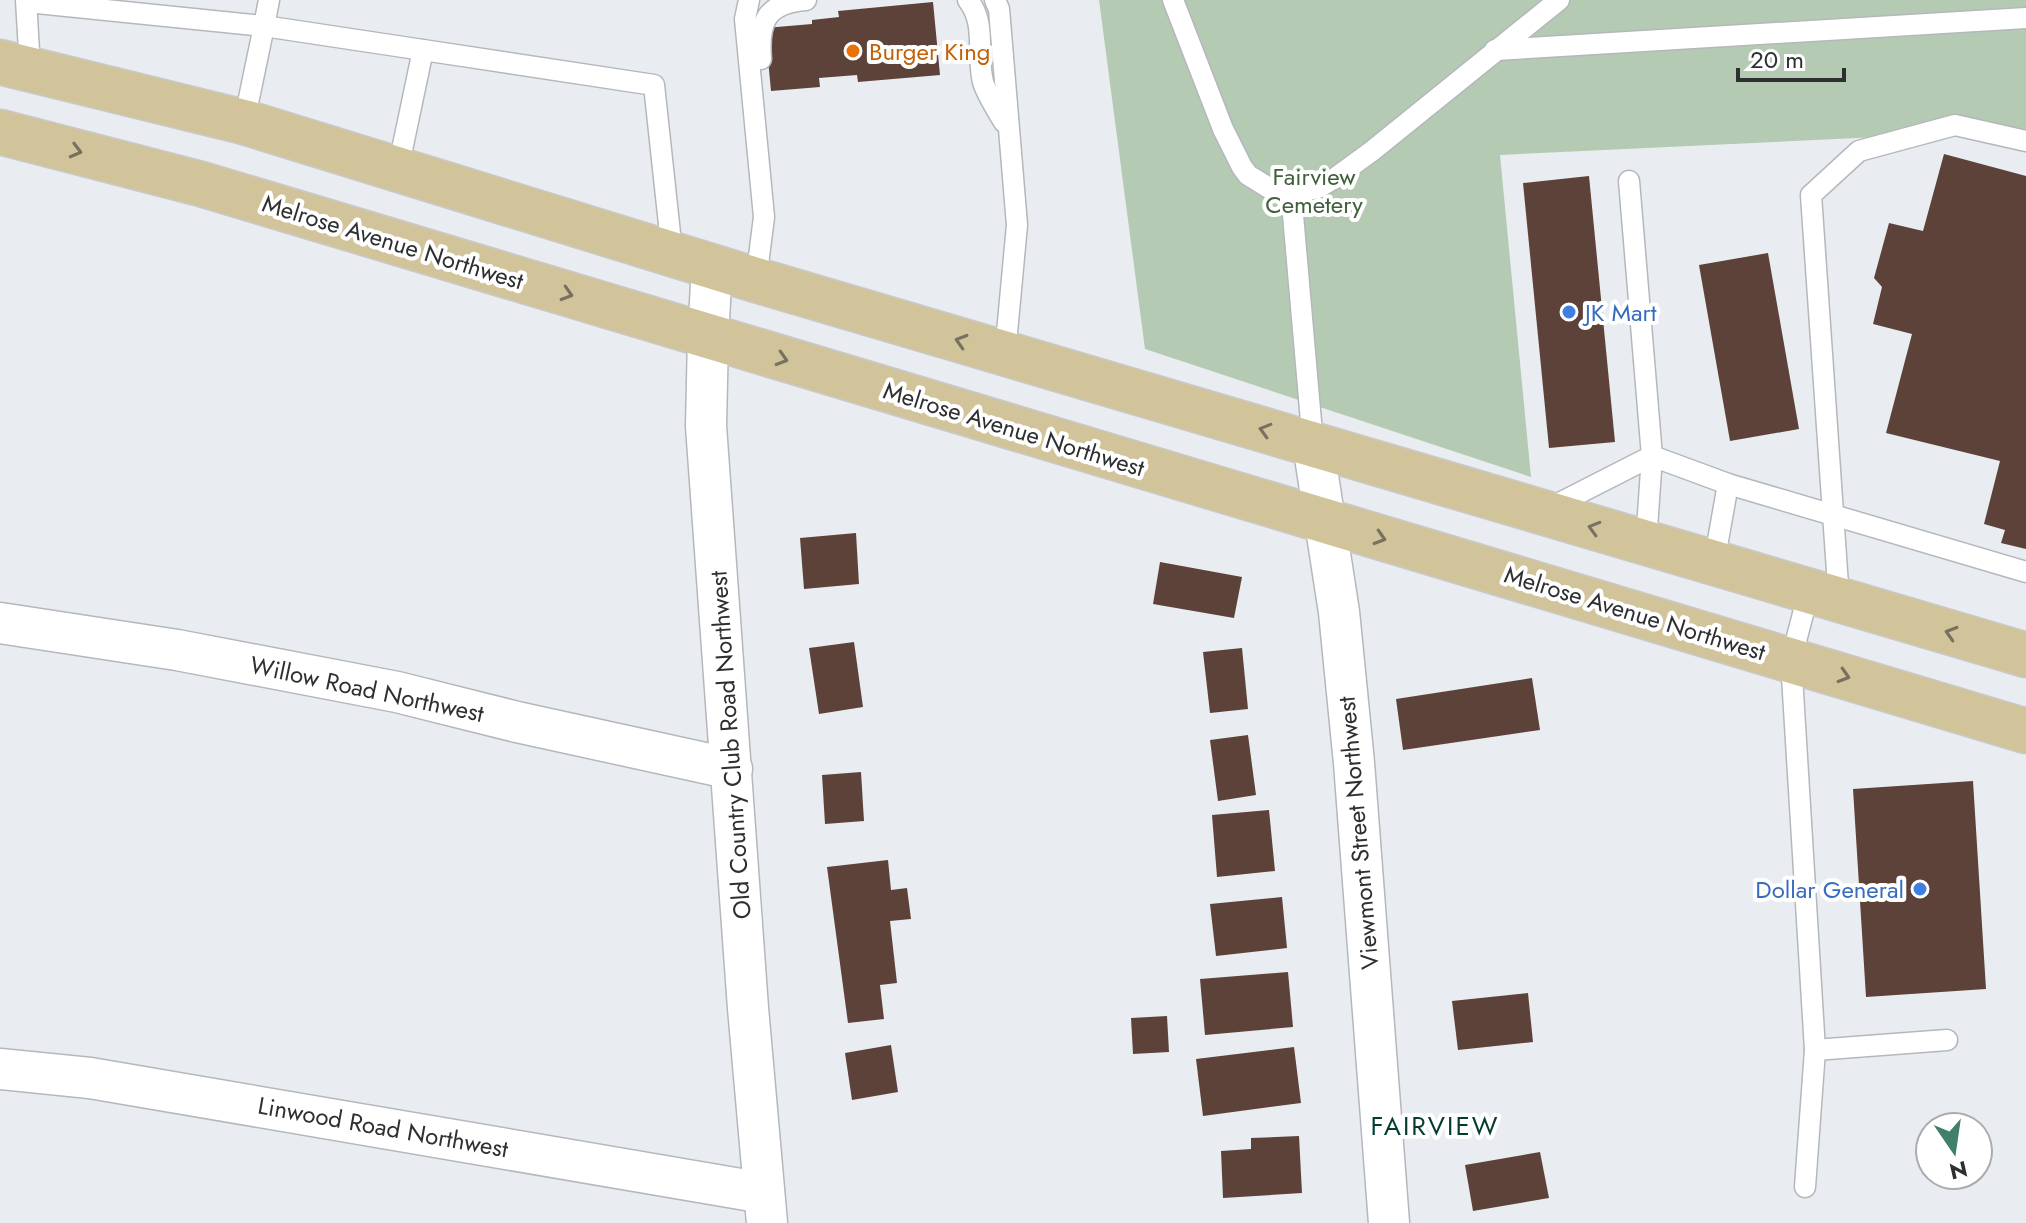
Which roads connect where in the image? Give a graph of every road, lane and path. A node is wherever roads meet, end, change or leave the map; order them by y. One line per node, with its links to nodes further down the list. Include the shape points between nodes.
1 (269, 0): 10 (lane)
2 (749, 0): 15 (lane, via 745,19)
3 (806, 0): 15 (lane, via 780,6 762,24 765,97)
4 (968, 0): 17 (lane, via 980,30 983,82)
5 (995, 0): 17 (lane)
6 (1173, 0): 21 (lane, via 1242,167 1269,188)
7 (1559, 0): 12 (lane)
8 (26, 1): 10 (lane); 13 (lane)
9 (2026, 18): 12 (lane)
10 (264, 26): 11 (lane); 14 (lane)
11 (423, 50): 19 (lane); 22 (lane, via 654,85)
12 (1495, 50): 21 (lane, via 1335,178 1318,188)
13 (15, 65): 14 (main road)
14 (244, 122): 19 (main road)
15 (755, 127): 24 (lane, via 764,217)
16 (0, 132): 25 (main road, Melrose Avenue Northwest, one-way to 25, via 201,184)
17 (1010, 133): 26 (lane, via 1017,225)
18 (2026, 141): 31 (lane, via 1955,125 1859,151 1811,195)
19 (398, 169): 22 (main road)
20 (1629, 181): 28 (lane)
21 (1291, 192): 27 (lane)
22 (672, 252): 23 (main road)
23 (712, 267): 24 (main road); 25 (street, Old Country Club Road Northwest)
24 (756, 280): 26 (main road, one-way to 24)
25 (708, 337): 32 (main road, Melrose Avenue Northwest, one-way to 32); 41 (street, Old Country Club Road Northwest, via 706,426)
26 (1005, 354): 27 (main road, one-way to 26)
27 (1313, 444): 30 (main road); 32 (street, Viewmont Street Northwest)
28 (1652, 456): 29 (lane); 30 (lane); 33 (lane)
29 (1728, 484): 31 (lane); 34 (lane)
30 (1541, 513): 33 (main road, one-way to 30)
31 (1835, 516): 35 (lane); 36 (lane)
32 (1325, 522): 39 (main road, Melrose Avenue Northwest, one-way to 39); 47 (street, Viewmont Street Northwest, via 1354,763)
33 (1646, 543): 34 (main road)
34 (1714, 563): 36 (main road)
35 (2026, 572)
36 (1824, 596): 38 (main road, one-way to 36); 39 (lane)
37 (0, 623): 41 (street, Willow Road Northwest, via 397,692)
38 (2026, 655)
39 (1791, 660): 40 (main road, Melrose Avenue Northwest, one-way to 40); 43 (lane)
40 (2026, 731)
41 (732, 769): 46 (street, Old Country Club Road Northwest)
42 (1947, 1040): 43 (lane)
43 (1815, 1050): 45 (lane)
44 (0, 1069): 46 (street, Linwood Road Northwest, via 106,1080)
45 (1805, 1187)
46 (766, 1208)
47 (1389, 1223)

